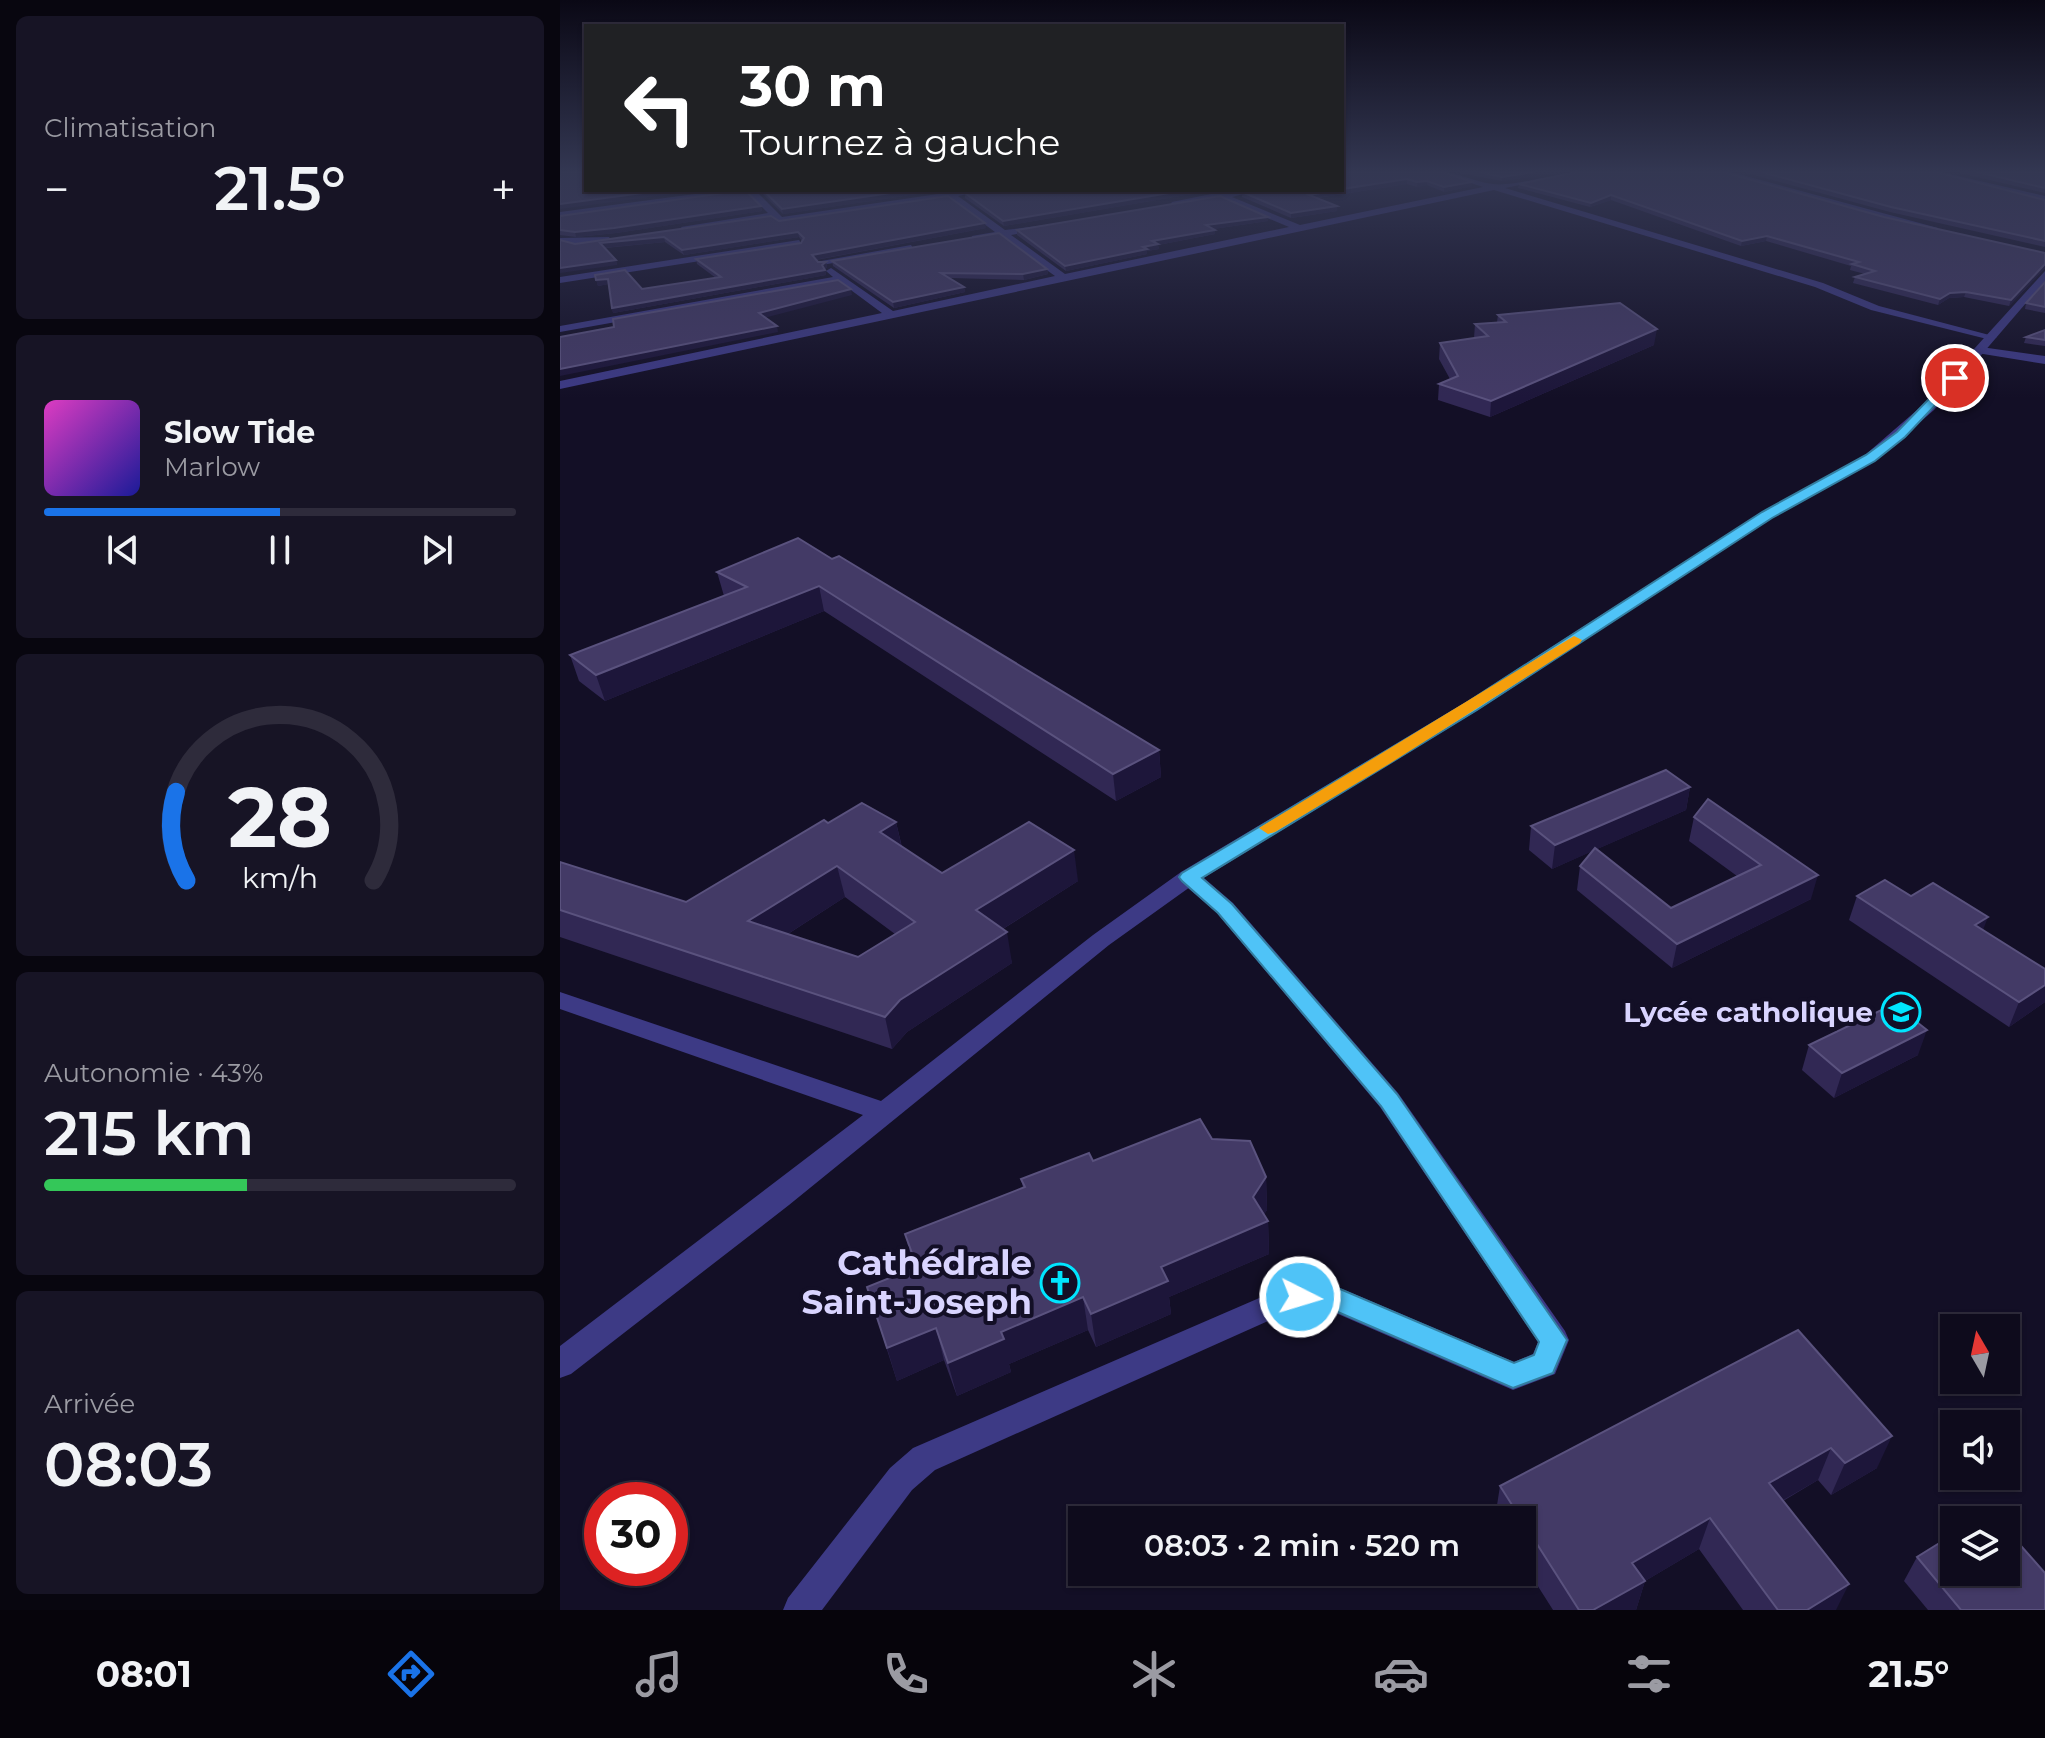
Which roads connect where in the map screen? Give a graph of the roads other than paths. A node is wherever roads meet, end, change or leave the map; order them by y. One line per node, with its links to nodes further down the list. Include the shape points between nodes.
1 (772, 247): 11 (street)
2 (804, 247): 7 (street)
3 (919, 247): 7 (street)
4 (1020, 247): 9 (street)
5 (1214, 247): 9 (street)
6 (1694, 247): 14 (street)
7 (821, 262): 10 (street)
8 (2044, 277): 14 (street)
9 (1064, 278): 12 (street)
10 (840, 279): 12 (street); 13 (street)
11 (560, 280)
12 (892, 315): 16 (street)
13 (560, 329)
14 (1986, 344): 15 (street); 17 (street, via 1901,434 1870,458 1767,515 1472,706)
15 (2045, 360)
16 (560, 385)
17 (1189, 877): 19 (street); 21 (street, via 1225,908 1389,1100 1554,1340 1544,1364 1513,1376 1333,1298 1300,1297 1273,1305 924,1459 901,1479)
18 (560, 1000): 19 (street)
19 (883, 1112): 20 (street)
20 (560, 1364)
21 (800, 1610)

